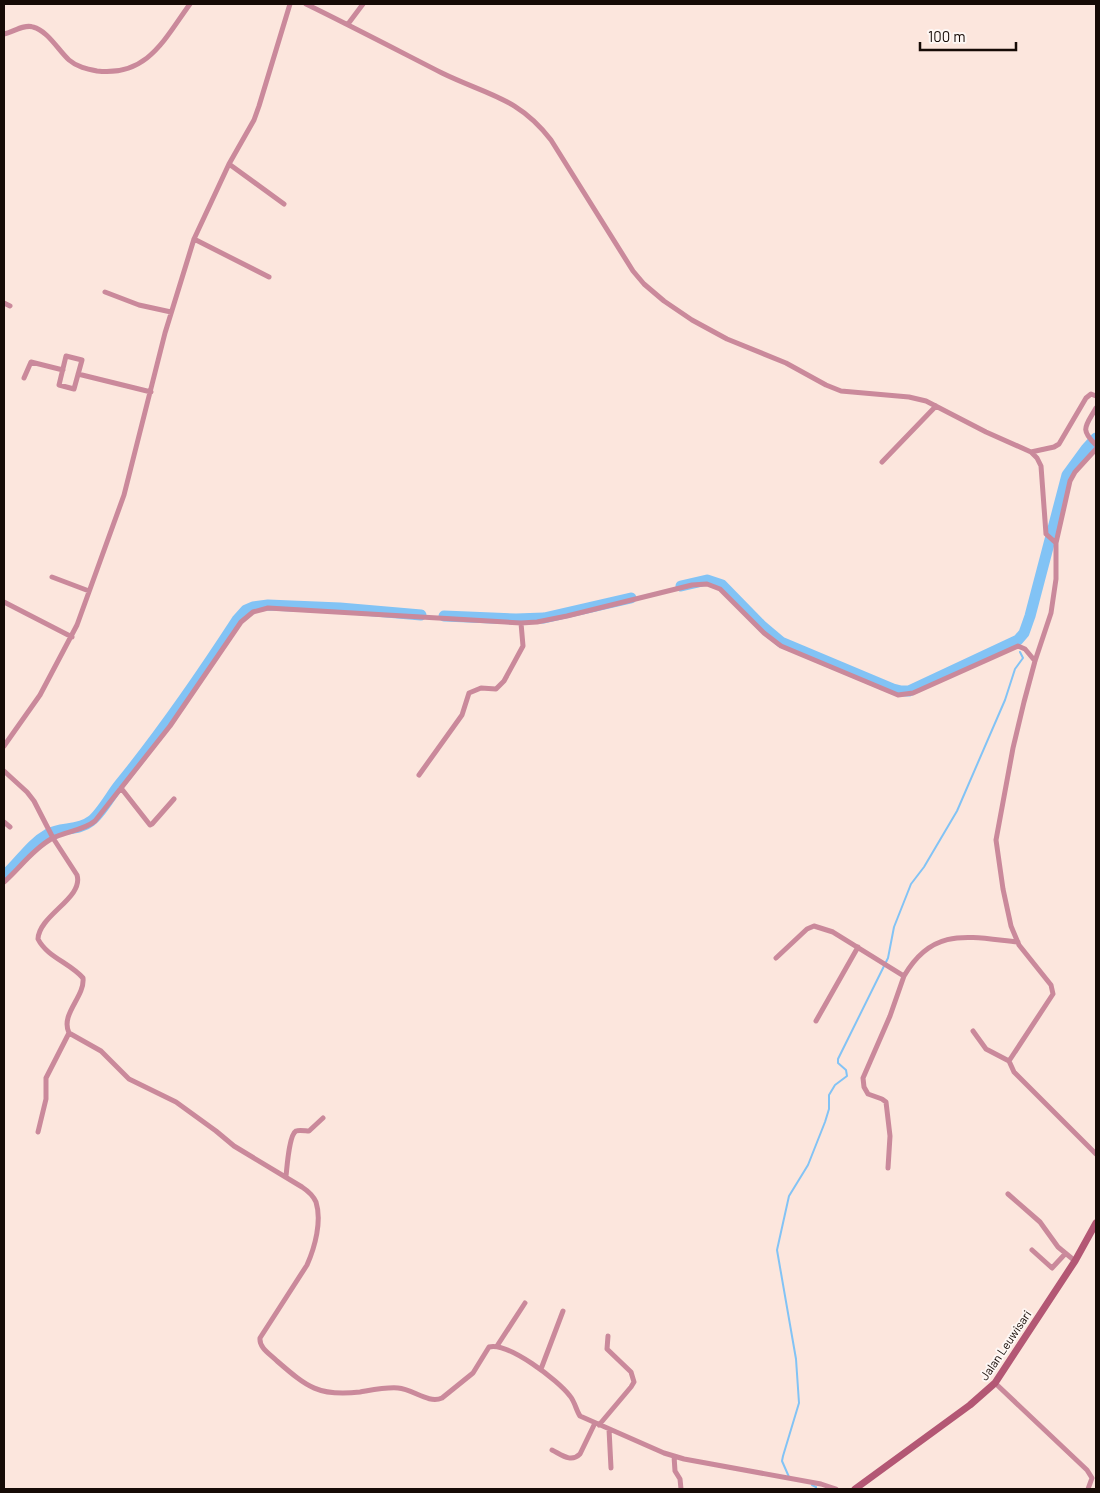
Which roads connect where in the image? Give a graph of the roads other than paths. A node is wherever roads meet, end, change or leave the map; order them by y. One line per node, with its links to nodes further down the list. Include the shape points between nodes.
1 (190, 4): 6 (street, via 160,46 146,59 119,71 104,72 78,66 34,27 25,26)
2 (290, 4): 7 (street, via 254,120)
3 (306, 4): 5 (street)
4 (364, 4): 5 (street)
5 (348, 24): 20 (street, via 445,74 509,101 527,114 551,140 633,271 664,301 692,320 833,388 918,399)
6 (4, 34)
7 (229, 164): 8 (street); 9 (street)
8 (284, 204)
9 (194, 239): 10 (street); 14 (street)
10 (269, 277)
11 (105, 292): 14 (street, via 139,305)
12 (4, 303): 13 (street)
13 (10, 306)
14 (171, 312): 18 (street)
15 (62, 370): 16 (street, via 66,356 82,360); 16 (street, via 59,385 74,389); 17 (street, via 31,362)
16 (78, 374): 18 (street)
17 (24, 378)
18 (151, 392): 27 (street, via 124,495)
19 (1096, 396): 23 (street, via 1091,394 1086,398 1059,444)
20 (936, 406): 23 (street); 24 (street)
21 (1096, 408): 22 (street, via 1085,428 1085,433)
22 (1095, 444): 25 (street, via 1070,481)
23 (1031, 452): 25 (street, via 1041,466 1046,534)
24 (882, 462)
25 (1052, 540): 31 (street, via 1056,579 1051,613)
26 (52, 577): 27 (street)
27 (89, 591): 30 (street)
28 (4, 602): 30 (street)
29 (521, 623): 31 (street, via 567,616 707,584 720,589 764,634 781,646 898,696 914,692 1017,646); 34 (street, via 523,646 504,681 496,689 481,688 469,693 462,715); 35 (street, via 268,608 253,612 240,622 170,726)
30 (72, 637): 32 (street, via 40,695)
31 (1035, 661): 41 (street, via 1013,748 996,840 1002,889)
32 (4, 746)
33 (4, 771): 39 (street, via 34,801)
34 (419, 775)
35 (121, 788): 36 (street, via 150,825); 39 (street, via 91,824)
36 (174, 799)
37 (4, 822): 38 (street)
38 (10, 827)
39 (51, 834): 40 (street); 47 (street, via 77,875 78,882 73,894 59,906 38,934 46,951 83,978 84,985 67,1025)
40 (4, 882)
41 (1018, 942): 44 (street, via 969,937 938,941 924,950); 48 (street, via 1051,985 1053,994)
42 (858, 947): 43 (street, via 833,932 814,926); 44 (street); 45 (street)
43 (776, 958)
44 (904, 976): 52 (street, via 863,1078 868,1094 886,1102 890,1136)
45 (816, 1021)
46 (973, 1031): 48 (street, via 986,1049)
47 (69, 1033): 50 (street, via 46,1078 46,1099); 53 (street, via 101,1051 129,1080 176,1102 234,1146)
48 (1009, 1061): 51 (street, via 1014,1072)
49 (323, 1118): 53 (street, via 309,1131 294,1133)
50 (38, 1132)
51 (1096, 1154)
52 (888, 1168)
53 (286, 1176): 62 (street, via 312,1194 318,1220 314,1248 307,1265 260,1338 262,1347 288,1370 319,1391 333,1393 396,1387 436,1400 473,1372 489,1347)
54 (1008, 1194): 57 (street, via 1040,1222)
55 (1096, 1223): 58 (main road, Jalan Leuwisari)
56 (1032, 1250): 57 (street, via 1052,1268)
57 (1065, 1254): 58 (street)
58 (1075, 1261): 64 (main road, Jalan Leuwisari)
59 (525, 1303): 62 (street)
60 (563, 1310): 63 (street)
61 (608, 1336): 65 (street, via 607,1349 631,1372 634,1382)
62 (497, 1346): 63 (street)
63 (541, 1370): 65 (street, via 569,1394 580,1416)
64 (995, 1382): 72 (main road, Jalan Leuwisari, via 970,1406); 73 (street, via 1087,1470 1092,1478)
65 (597, 1424): 66 (street); 67 (street, via 576,1458)
66 (609, 1429): 68 (street); 69 (street)
67 (552, 1450)
68 (674, 1456): 70 (street); 71 (street)
69 (611, 1468)
70 (681, 1489)
71 (836, 1489)
72 (855, 1489)
73 (1088, 1489)

